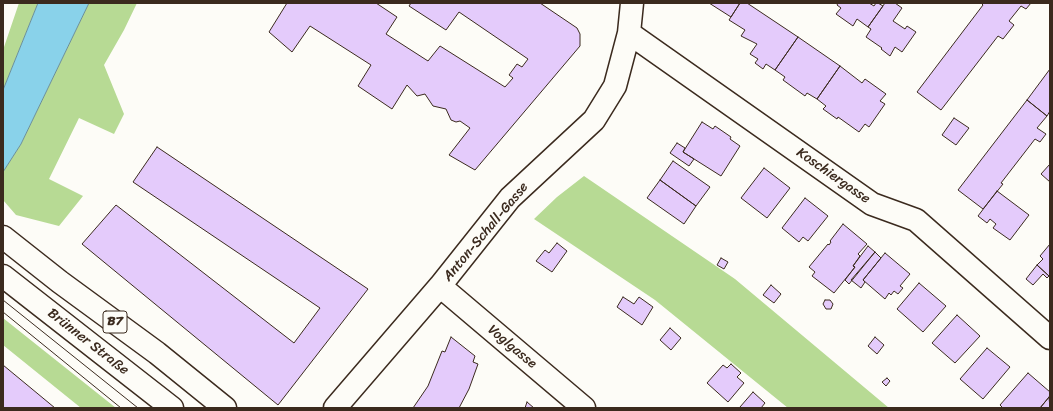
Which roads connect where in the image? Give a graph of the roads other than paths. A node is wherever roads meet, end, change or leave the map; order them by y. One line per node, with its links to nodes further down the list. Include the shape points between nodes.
1 (632, 3): 2 (street, Anton-Schall-Gasse)
2 (629, 33): 5 (street, Anton-Schall-Gasse, via 615,86 594,120 510,198); 6 (street, Koschiergasse, via 872,204 916,220)
3 (3, 238): 8 (street, B7, via 157,353)
4 (3, 276): 7 (street, Brünner Straße / B7)
5 (440, 286): 9 (street, Anton-Schall-Gasse); 10 (street, Voglgasse)
6 (1050, 338)
7 (172, 408)
8 (225, 408)
9 (335, 408)
10 (584, 408)

